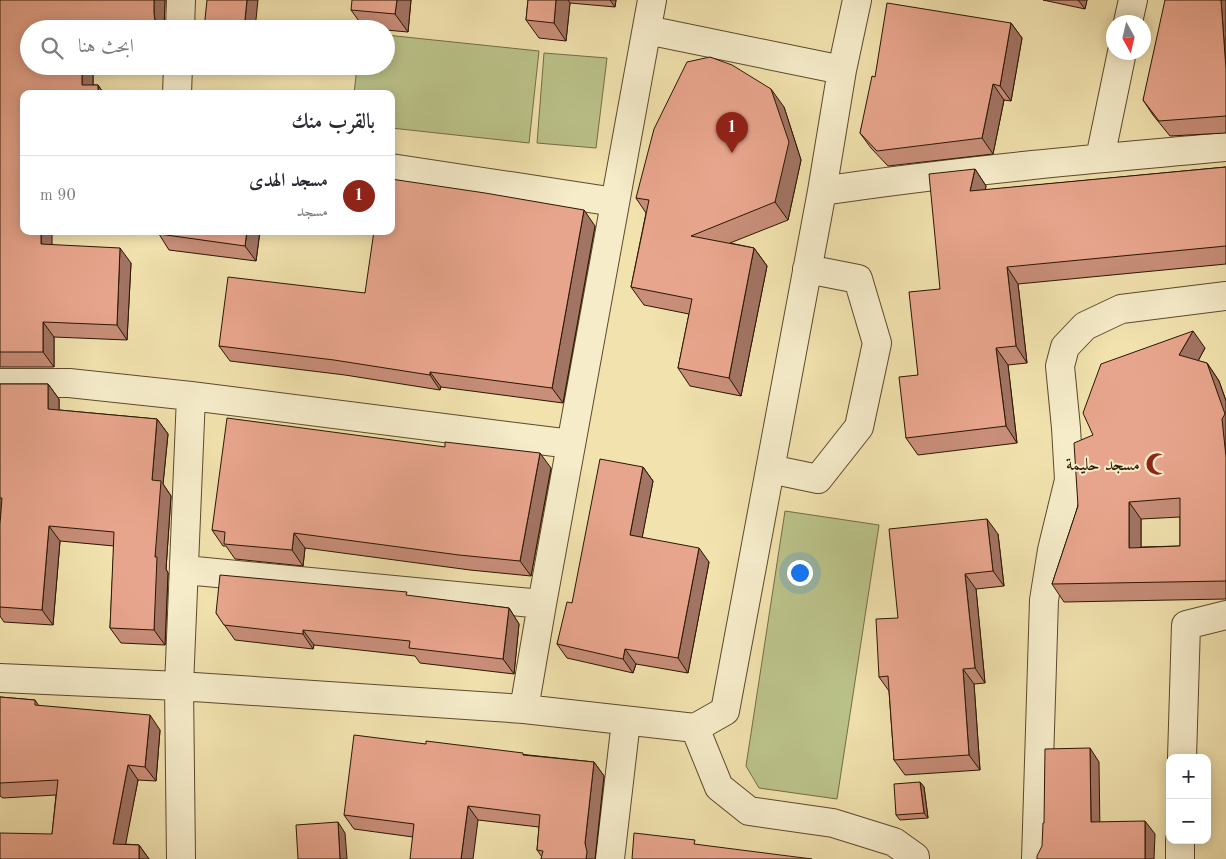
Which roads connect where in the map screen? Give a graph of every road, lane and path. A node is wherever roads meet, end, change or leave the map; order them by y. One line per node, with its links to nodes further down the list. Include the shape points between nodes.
1 (181, 0): 6 (street)
2 (652, 0): 7 (street)
3 (857, 0): 9 (street)
4 (1133, 0): 5 (street)
5 (1130, 15)
6 (180, 20)
7 (647, 30): 9 (street); 16 (street)
8 (1120, 60): 13 (street)
9 (842, 70): 15 (street)
10 (178, 75): 11 (street)
11 (177, 90)
12 (1226, 147): 13 (street)
13 (1100, 158): 15 (street, via 926,176)
14 (395, 169): 16 (street)
15 (822, 191): 17 (street)
16 (615, 202): 21 (street)
17 (807, 269): 22 (street); 22 (street, via 858,279 877,343 859,427 818,479)
18 (1226, 296): 36 (street, via 1121,308 1085,326 1064,347 1060,366 1069,480 1044,600)
19 (0, 383): 20 (street, via 69,383)
20 (191, 396): 21 (street); 23 (street)
21 (571, 444): 24 (street)
22 (770, 469): 30 (street, via 725,711)
23 (185, 570): 24 (street); 27 (street)
24 (542, 604): 28 (street)
25 (1226, 615): 31 (street, via 1186,625)
26 (0, 678): 27 (street)
27 (180, 686): 28 (street); 33 (street)
28 (524, 709): 29 (street)
29 (626, 720): 30 (street); 34 (street)
30 (695, 728): 35 (street, via 719,786 749,811 833,823 894,842)
31 (1182, 754)
32 (1180, 844): 37 (street)
33 (181, 859)
34 (610, 859)
35 (915, 859)
36 (1036, 859)
37 (1180, 859)

